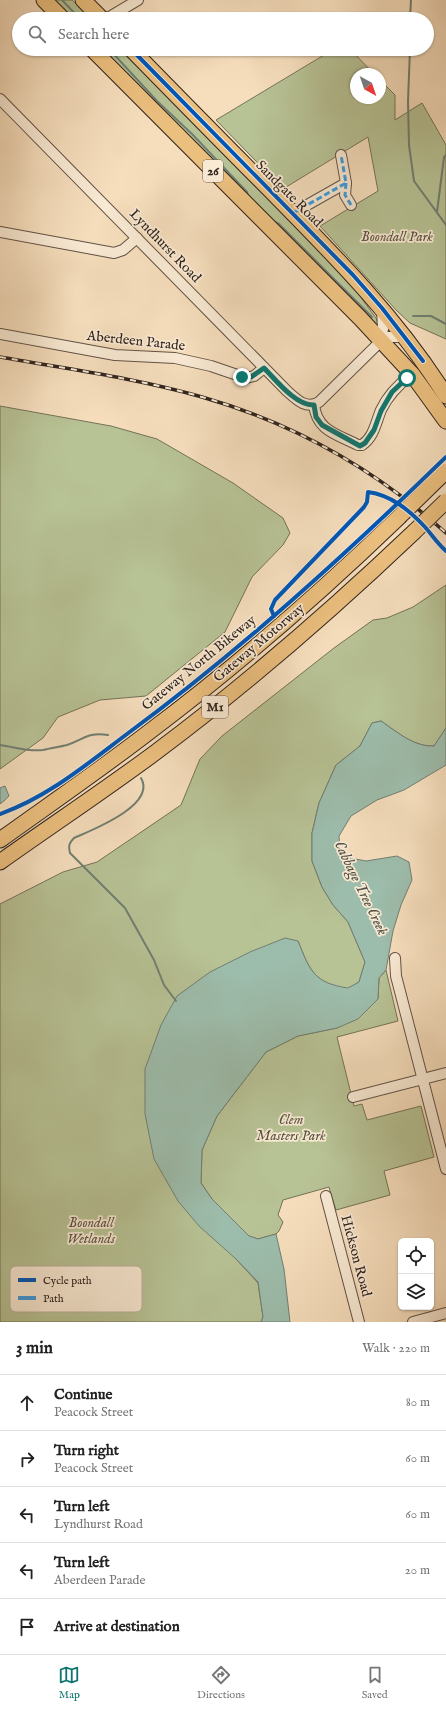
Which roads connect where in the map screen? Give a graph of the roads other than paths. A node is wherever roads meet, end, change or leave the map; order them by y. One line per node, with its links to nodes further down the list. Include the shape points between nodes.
1 (44, 0): 4 (highway)
2 (83, 0): 5 (highway)
3 (138, 0): 6 (street)
4 (56, 12)
5 (95, 12)
6 (118, 12)
7 (99, 56): 19 (highway, 26)
8 (138, 56): 13 (highway, Sandgate Road / 26)
9 (0, 99): 15 (street, Lyndhurst Road)
10 (341, 155): 11 (street)
11 (346, 183): 12 (street, via 345,195); 13 (street)
12 (351, 205)
13 (293, 213): 16 (highway, Sandgate Road / 26)
14 (0, 232): 15 (street, via 114,253 123,250)
15 (137, 238): 20 (street, Lyndhurst Road)
16 (382, 308): 18 (highway, Sandgate Road / 26); 19 (street, via 384,329)
17 (0, 334): 20 (street, Aberdeen Parade, via 115,355 175,358 211,366 246,378 254,376)
18 (404, 337): 19 (street, via 389,336); 22 (highway, Sandgate Road / 26)
19 (380, 340): 21 (highway, 26); 23 (street, via 322,400)
20 (264, 368): 23 (street, Lyndhurst Road, via 295,398)
21 (412, 374): 23 (street, via 392,392 374,430 362,445 322,425 316,417); 24 (highway, 26)
22 (446, 396)
23 (314, 405)
24 (446, 421)
25 (446, 472): 27 (highway, Gateway Motorway / M1, bridge, via 312,600 215,681)
26 (446, 501): 28 (highway, Gateway Motorway / M1, bridge, via 310,628 224,699 156,752)
27 (0, 840)
28 (0, 862)
29 (395, 958): 31 (street, via 396,976)
30 (446, 1073): 31 (street)
31 (422, 1079): 32 (street); 33 (street)
32 (353, 1097)
33 (446, 1169)
34 (326, 1196): 36 (street, Hickson Road)
35 (446, 1313): 37 (street)
36 (359, 1322)
37 (413, 1322)

